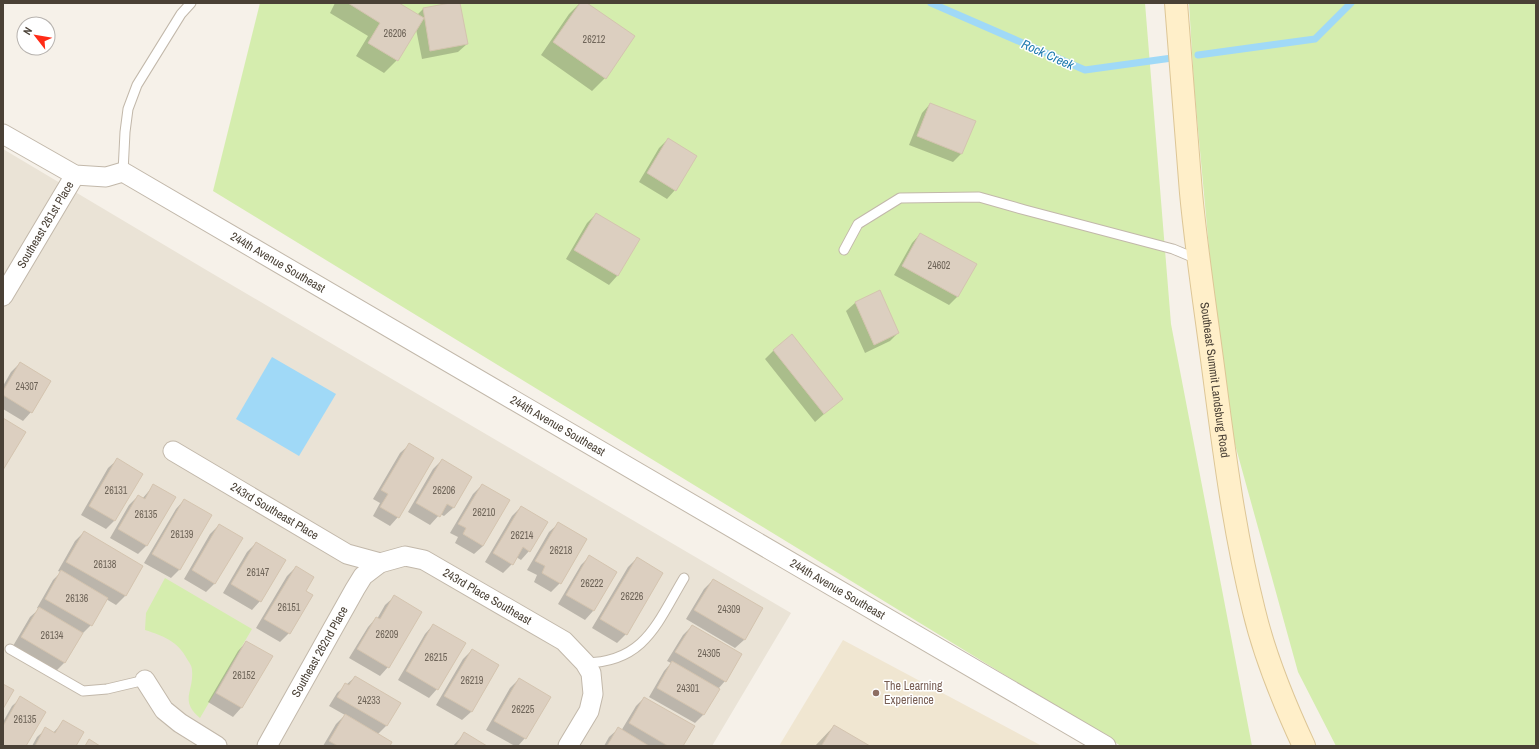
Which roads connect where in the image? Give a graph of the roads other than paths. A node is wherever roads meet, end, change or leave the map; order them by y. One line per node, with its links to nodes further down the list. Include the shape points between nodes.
1 (190, 3): 4 (lane, via 137,85 128,109)
2 (1176, 3): 7 (street, Southeast Summit Landsburg Road)
3 (3, 134): 5 (street)
4 (122, 172): 5 (street, via 106,177); 18 (street, 244th Avenue Southeast)
5 (75, 174): 8 (street, Southeast 261st Place)
6 (844, 250): 7 (lane, via 858,224 900,198 979,197 1173,249)
7 (1199, 259): 19 (street, Southeast Summit Landsburg Road, via 1237,534 1254,612 1287,710)
8 (3, 296)
9 (173, 451): 10 (street, 243rd Southeast Place, via 347,554)
10 (380, 563): 13 (street, 243rd Place Southeast, via 405,556 424,560 564,641); 16 (street, Southeast 262nd Place, via 363,576 354,589)
11 (684, 578): 13 (lane, via 644,641 627,653 602,662)
12 (10, 649): 14 (lane, via 83,691 107,689)
13 (585, 662): 17 (street, via 591,674 593,694 589,711)
14 (145, 680): 15 (street, via 164,710)
15 (217, 746)
16 (267, 746)
17 (568, 746)
18 (1106, 746)
19 (1304, 746)

